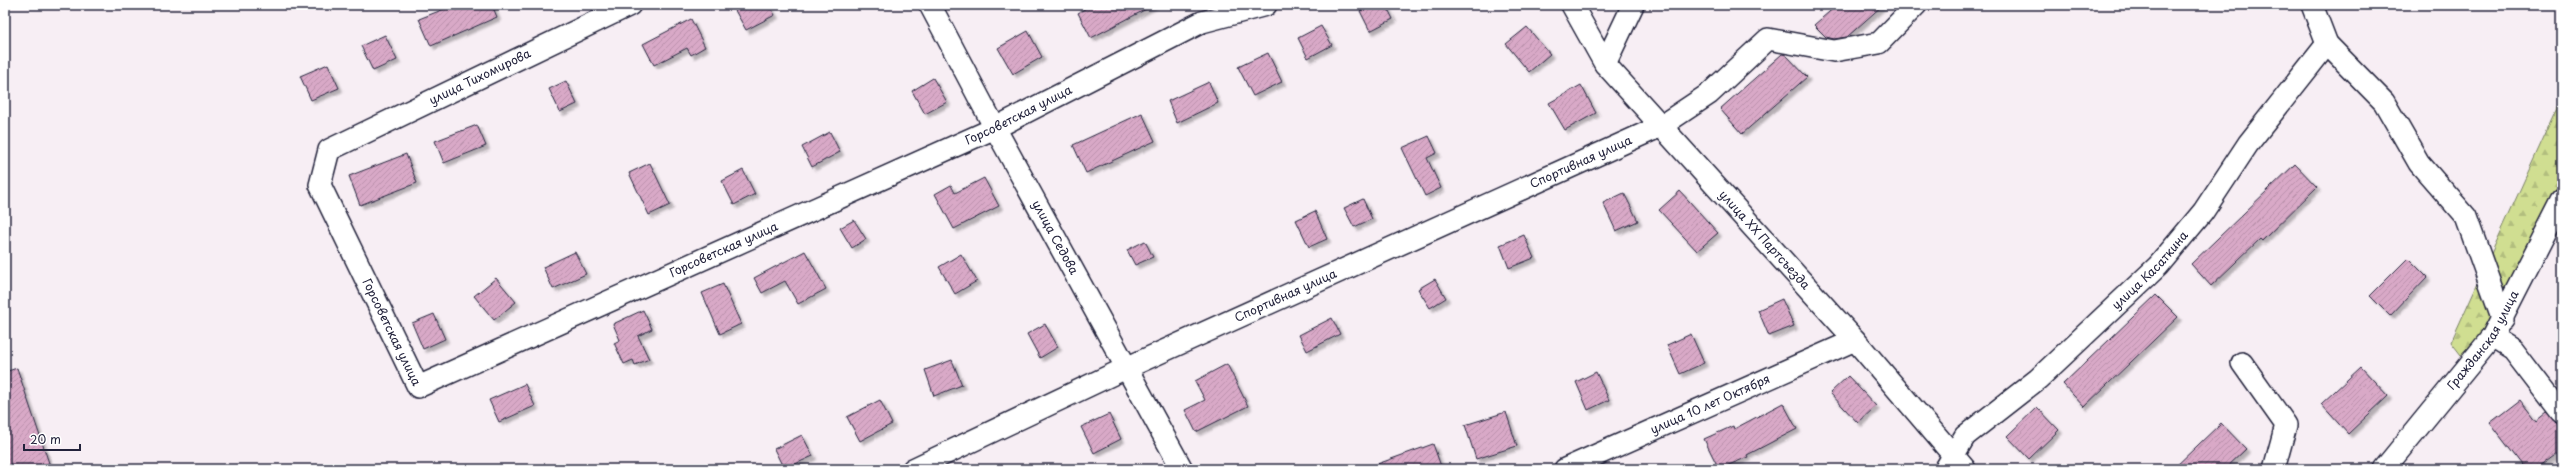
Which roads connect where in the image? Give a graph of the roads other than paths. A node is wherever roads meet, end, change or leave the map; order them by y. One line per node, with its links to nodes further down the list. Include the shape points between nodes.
1 (630, 5): 12 (street, улица Тихомирова)
2 (930, 5): 11 (street, улица Седова)
3 (1266, 5): 11 (street, Горсоветская улица, via 1202,22)
4 (1572, 5): 9 (street, улица XX Партсъезда)
5 (1633, 5): 9 (street)
6 (1916, 5): 10 (street, Спортивная улица, via 1879,43 1834,51 1768,39 1709,94)
7 (2312, 5): 8 (street)
8 (2327, 44): 14 (street, via 2384,102 2419,163 2466,217); 19 (street, улица Касаткина, via 2248,144 2203,212 2158,266 2038,379 1965,436)
9 (1605, 64): 10 (street, улица XX Партсъезда)
10 (1661, 126): 15 (street, улица XX Партсъезда); 17 (street, Спортивная улица)
11 (995, 128): 12 (street, Горсоветская улица, via 418,387 320,185); 17 (street, улица Седова)
12 (329, 150)
13 (2562, 200): 14 (street, Гражданская улица)
14 (2497, 329): 18 (street); 24 (street, Гражданская улица)
15 (1854, 340): 19 (street, улица XX Партсъезда); 22 (street, улица 10 лет Октября)
16 (2242, 363): 23 (street, via 2286,425)
17 (1126, 368): 20 (street, Спортивная улица); 21 (street, улица Седова)
18 (2562, 414)
19 (1954, 465)
20 (913, 469)
21 (1182, 469)
22 (1565, 469)
23 (2274, 469)
24 (2384, 469)

